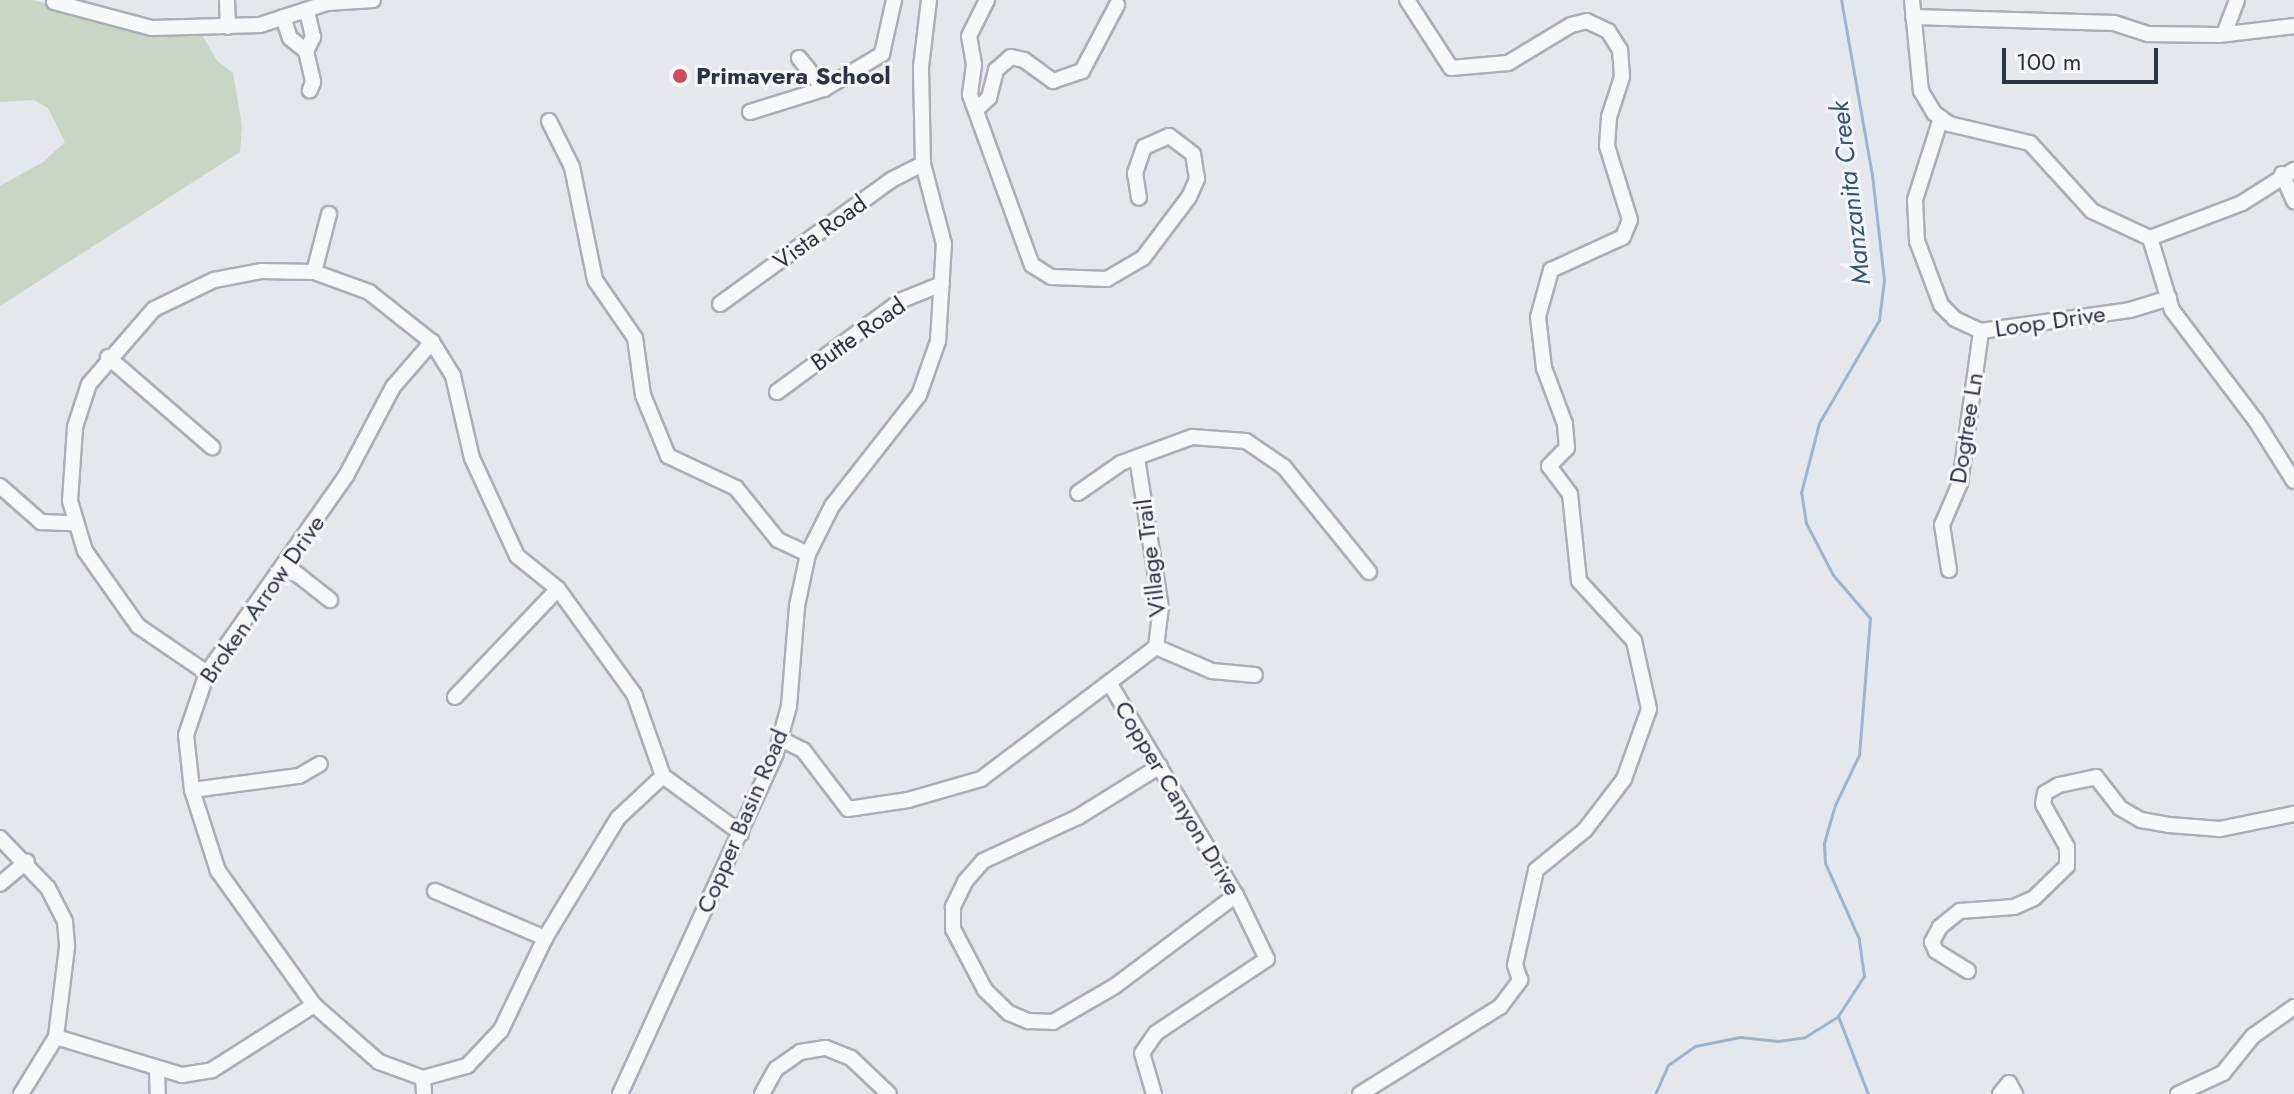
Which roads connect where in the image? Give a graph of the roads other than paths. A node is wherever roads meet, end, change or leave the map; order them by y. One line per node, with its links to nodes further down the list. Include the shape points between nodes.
1 (373, 0): 11 (street)
2 (894, 0): 19 (street, via 882,54)
3 (929, 0): 25 (street, Copper Basin Road, via 921,67)
4 (987, 0): 21 (street, via 969,36 974,65 970,95)
5 (1407, 0): 82 (street, via 1451,68 1508,63 1587,21 1608,31 1620,50 1622,77 1609,117 1607,146 1630,220 1623,237 1551,270 1538,317 1544,368 1565,424 1567,448 1549,466 1570,494 1579,581 1634,641 1649,709 1624,779 1585,830 1536,870 1515,965 1520,980 1507,998)
6 (1912, 0): 13 (street)
7 (2237, 0): 16 (street)
8 (227, 1): 15 (street)
9 (54, 2): 15 (street, via 152,28)
10 (1117, 5): 21 (street, via 1082,71 1053,81 1011,57 996,70 989,98)
11 (307, 10): 12 (street); 17 (street, via 313,37)
12 (283, 17): 15 (street); 17 (street, via 290,38)
13 (1913, 17): 16 (street, via 2114,23 2148,34); 23 (street, via 1921,91)
14 (2294, 26): 16 (street)
15 (228, 27)
16 (2224, 34)
17 (306, 51): 20 (street)
18 (799, 58): 19 (street)
19 (824, 89): 22 (street)
20 (310, 90)
21 (976, 110): 27 (street, via 1032,265 1051,277 1107,279 1143,258 1189,197 1197,179 1193,154 1169,136 1144,147 1135,173)
22 (750, 112)
23 (1941, 118): 30 (street, via 2030,143 2092,211); 35 (street, Loop Drive, via 1915,200 1917,241 1941,305)
24 (549, 121): 45 (street, via 572,167 595,280 635,338 643,395 668,456 736,488 778,540)
25 (923, 164): 32 (street, Copper Basin Road, via 944,244); 34 (street, Vista Road, via 891,180)
26 (2288, 172): 28 (street); 30 (street, via 2242,203)
27 (1139, 198)
28 (2294, 201)
29 (329, 214): 31 (street)
30 (2150, 238): 33 (street)
31 (314, 272): 36 (street, via 369,292); 37 (street, via 262,271 214,280 154,309)
32 (942, 284): 38 (street, Butte Road, via 902,300); 45 (street, Copper Basin Road, via 938,341 919,395 832,506)
33 (2169, 298): 35 (street, Loop Drive, via 2130,310); 41 (street, via 2172,310)
34 (720, 304)
35 (1981, 331): 47 (street, Dogtree Ln, via 1960,483 1942,525)
36 (432, 342): 46 (street, Broken Arrow Drive, via 393,387 346,476); 49 (street, via 453,376 472,458 500,526 517,556)
37 (108, 357): 39 (street); 44 (street, via 89,384 75,427 70,501)
38 (777, 392)
39 (212, 447)
40 (1137, 458): 43 (street); 48 (street, via 1192,437 1246,441 1284,467); 51 (street, Village Trail, via 1161,608)
41 (2294, 481)
42 (0, 486): 44 (street, via 41,522)
43 (1078, 493)
44 (74, 523): 52 (street, via 85,551 138,626)
45 (808, 554): 56 (street, Copper Basin Road)
46 (287, 566): 50 (street); 52 (street, Broken Arrow Drive)
47 (1949, 570)
48 (1369, 572)
49 (558, 589): 55 (street); 59 (street, via 634,694)
50 (330, 600)
51 (1156, 647): 53 (street, via 1212,671); 54 (street, Village Trail)
52 (207, 673): 60 (street, Broken Arrow Drive, via 188,718)
53 (1255, 675)
54 (1110, 684): 56 (street, Copper Canyon Drive, via 981,779 908,800 848,809 803,750); 58 (street, Copper Canyon Drive)
55 (455, 697)
56 (781, 739): 62 (street, Copper Basin Road)
57 (320, 764): 60 (street, via 299,776)
58 (1160, 766): 67 (street, Copper Canyon Drive); 67 (street, via 1078,817 983,861 953,907 953,929 985,990 1009,1013 1028,1021 1053,1022 1115,986)
59 (663, 776): 62 (street); 68 (street, via 618,818)
60 (192, 790): 70 (street, Broken Arrow Drive, via 218,871)
61 (2294, 814): 69 (street, via 2220,829 2169,825 2141,820 2120,808 2096,777 2059,785 2045,793 2043,804 2067,847 2067,866 2034,898 2014,907 1960,911 1940,927 1932,942 1936,951)
62 (741, 833): 78 (street, Copper Basin Road)
63 (0, 838): 64 (street)
64 (27, 861): 65 (street); 72 (street, via 65,922)
65 (0, 884)
66 (435, 891): 68 (street)
67 (1236, 895): 81 (street, Copper Canyon Drive, via 1267,959 1156,1033 1142,1053)
68 (545, 938): 74 (street, via 501,1030 467,1066)
69 (1968, 971)
70 (314, 1005): 73 (street, via 212,1070 182,1075); 74 (street, Broken Arrow Drive, via 379,1062)
71 (2294, 1007): 85 (street, via 2253,1036 2223,1073)
72 (56, 1037): 73 (street); 75 (street)
73 (157, 1071): 76 (street)
74 (423, 1078): 77 (street)
75 (21, 1094)
76 (158, 1094)
77 (424, 1094)
78 (620, 1094)
79 (762, 1094): 80 (street, via 800,1052 826,1048 851,1058)
80 (889, 1094)
81 (1154, 1094)
82 (1360, 1094)
83 (2000, 1094): 84 (street, via 2009,1083)
84 (2015, 1094)
85 (2178, 1094)

